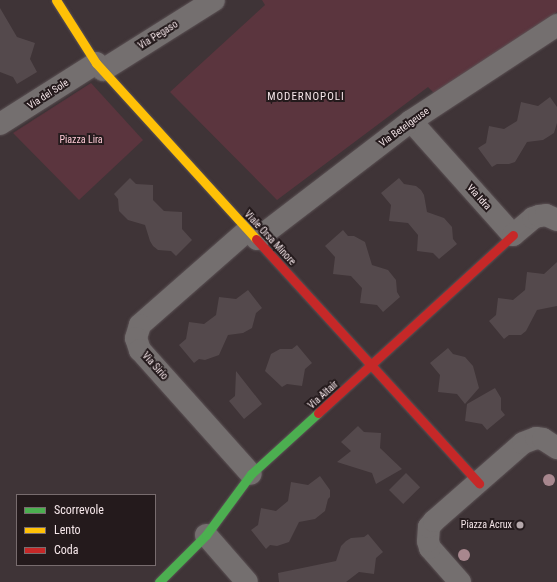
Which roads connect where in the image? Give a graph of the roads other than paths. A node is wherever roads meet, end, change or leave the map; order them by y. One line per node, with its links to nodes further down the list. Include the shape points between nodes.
1 (56, 0): 4 (street, Viale Orsa Minore)
2 (214, 0): 4 (street, Via Pegaso)
3 (557, 25): 5 (street, Via Betelgeuse)
4 (99, 66): 6 (street, Via del Sole); 8 (street, Viale Orsa Minore)
5 (411, 120): 8 (street, Via Betelgeuse); 9 (street, Via Idra)
6 (0, 124)
7 (557, 220): 9 (street, via 546,215 533,218)
8 (253, 235): 10 (street, Viale Orsa Minore); 12 (street, Via Sirio, via 140,325 136,338 140,350)
9 (513, 235): 10 (street, Via Altair)
10 (372, 366): 12 (street, Via Altair); 13 (street, Viale Orsa Minore)
11 (557, 448): 13 (street, via 543,438 529,440)
12 (251, 474): 14 (street, Via Altair)
13 (479, 483): 17 (street, via 434,521 427,534 430,548)
14 (206, 535): 15 (street, Via Altair); 16 (street)
15 (159, 582)
16 (247, 582)
17 (460, 582)

